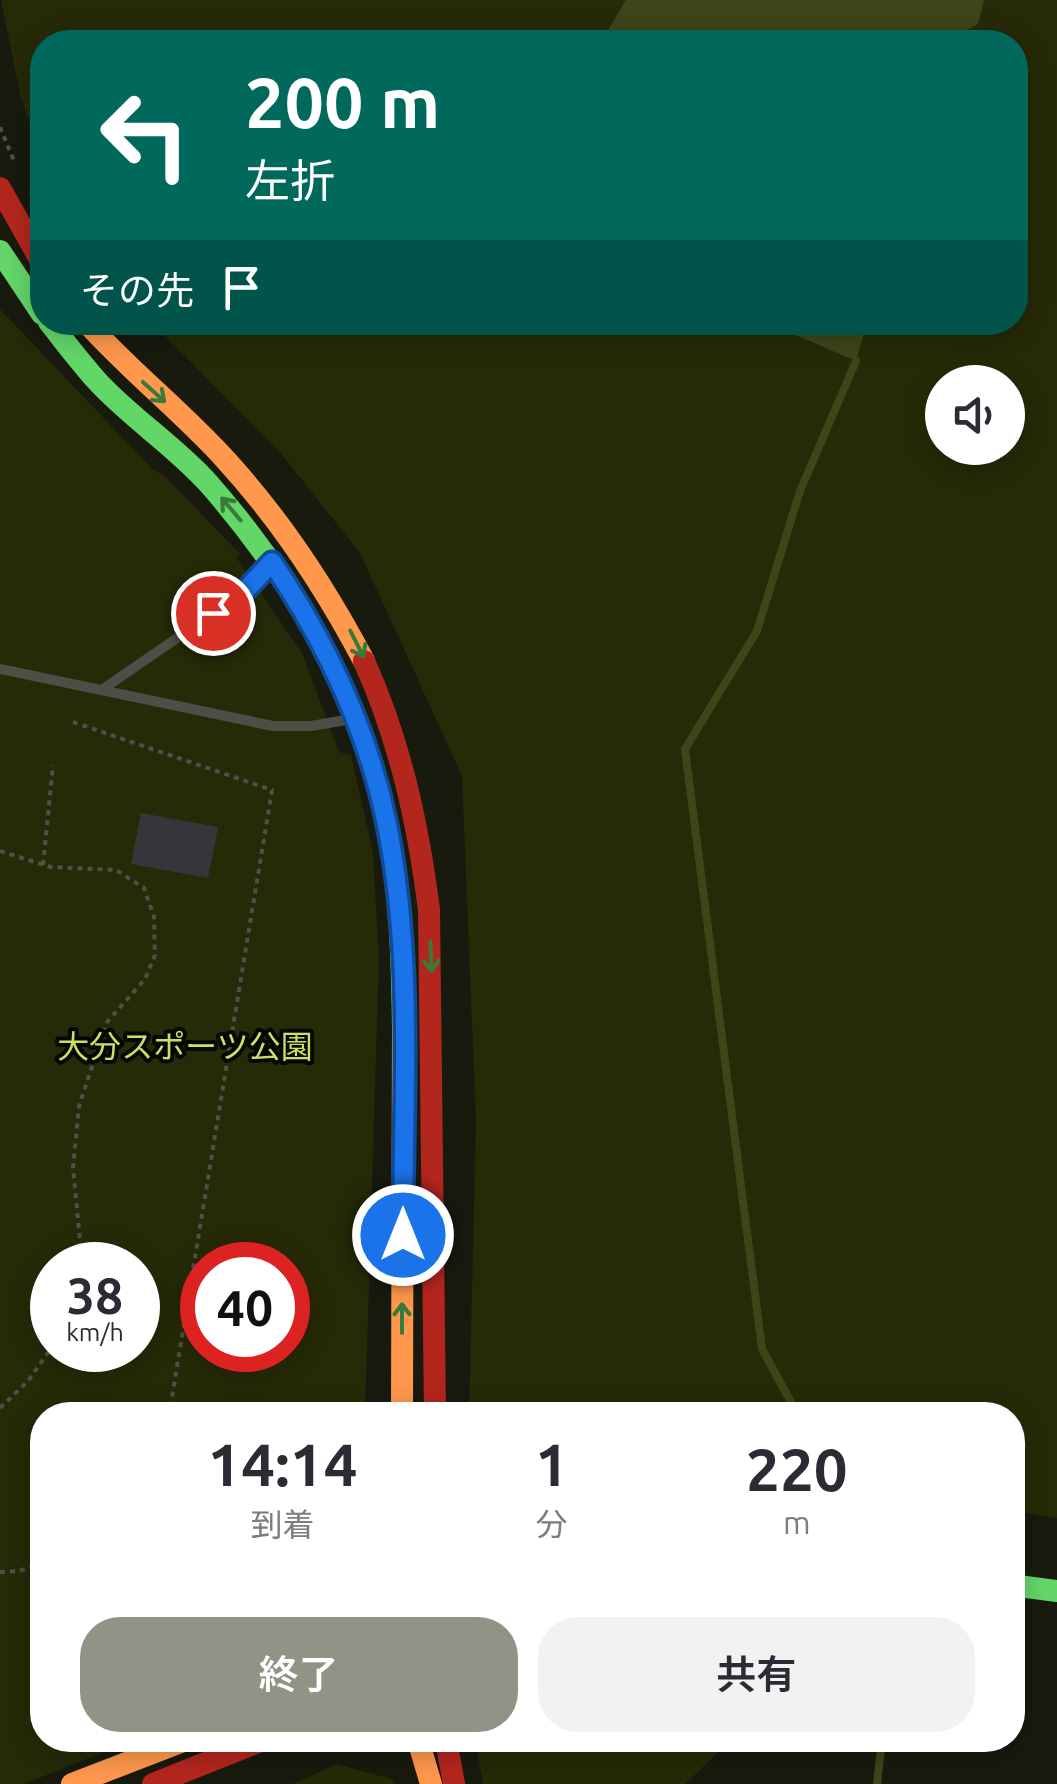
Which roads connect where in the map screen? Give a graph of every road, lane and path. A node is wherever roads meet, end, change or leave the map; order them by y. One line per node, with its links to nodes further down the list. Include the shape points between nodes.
1 (0, 127): 2 (path)
2 (14, 161)
3 (0, 188): 4 (street)
4 (30, 242)
5 (0, 251): 6 (street)
6 (30, 296)
7 (60, 335): 9 (street, one-way to 7, via 220,496 98,382)
8 (98, 335): 21 (street, one-way to 21, via 220,453 284,526 351,632 395,734 420,833 429,910)
9 (272, 562): 11 (lane, via 244,592); 12 (street, via 322,642)
10 (0, 669): 11 (lane)
11 (103, 689): 12 (lane, via 273,726)
12 (355, 718): 20 (street, one-way to 12, via 400,920 386,823)
13 (73, 722): 19 (path, via 272,790)
14 (54, 765): 16 (path)
15 (0, 851): 16 (path)
16 (43, 865): 17 (path, via 116,870 144,888 154,916 156,955 107,1022 78,1106 73,1168)
17 (80, 1242)
18 (34, 1372): 22 (path)
19 (171, 1402)
20 (402, 1402)
21 (435, 1402)
22 (0, 1408)
23 (30, 1568): 24 (path)
24 (0, 1572)
25 (1025, 1587): 26 (street)
26 (1057, 1591)
27 (155, 1752): 31 (street)
28 (233, 1752): 32 (street)
29 (421, 1752): 33 (street)
30 (448, 1752): 34 (street)
31 (72, 1784)
32 (153, 1784)
33 (430, 1784)
34 (454, 1784)

